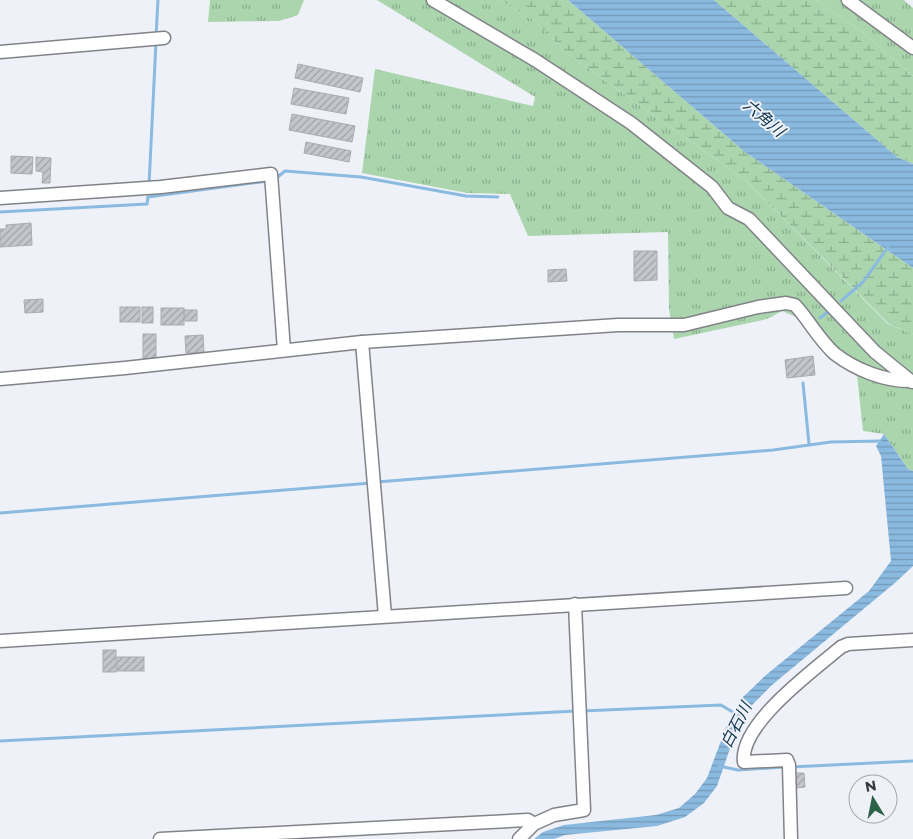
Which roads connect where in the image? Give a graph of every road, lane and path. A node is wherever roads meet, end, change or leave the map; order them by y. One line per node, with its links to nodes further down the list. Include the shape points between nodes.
1 (433, 0): 10 (street, via 535,60 632,123 712,188 728,208 749,219 876,352)
2 (848, 0): 4 (street)
3 (164, 38): 5 (street)
4 (913, 48)
5 (0, 52)
6 (0, 198): 8 (street, via 156,188 271,174)
7 (362, 342): 8 (street); 10 (street, via 618,324 684,325 758,306 786,303 795,306 834,353 860,370); 13 (street)
8 (284, 350): 9 (street)
9 (0, 379)
10 (912, 382)
11 (846, 588): 12 (street)
12 (575, 604): 13 (street); 16 (street, via 584,810 554,815)
13 (385, 616): 15 (street)
14 (913, 640): 19 (street, via 841,647 769,709 753,733 743,756 744,762 787,760 790,767)
15 (0, 641)
16 (534, 824): 17 (street, via 528,820); 18 (street)
17 (160, 839)
18 (519, 839)
19 (791, 839)

